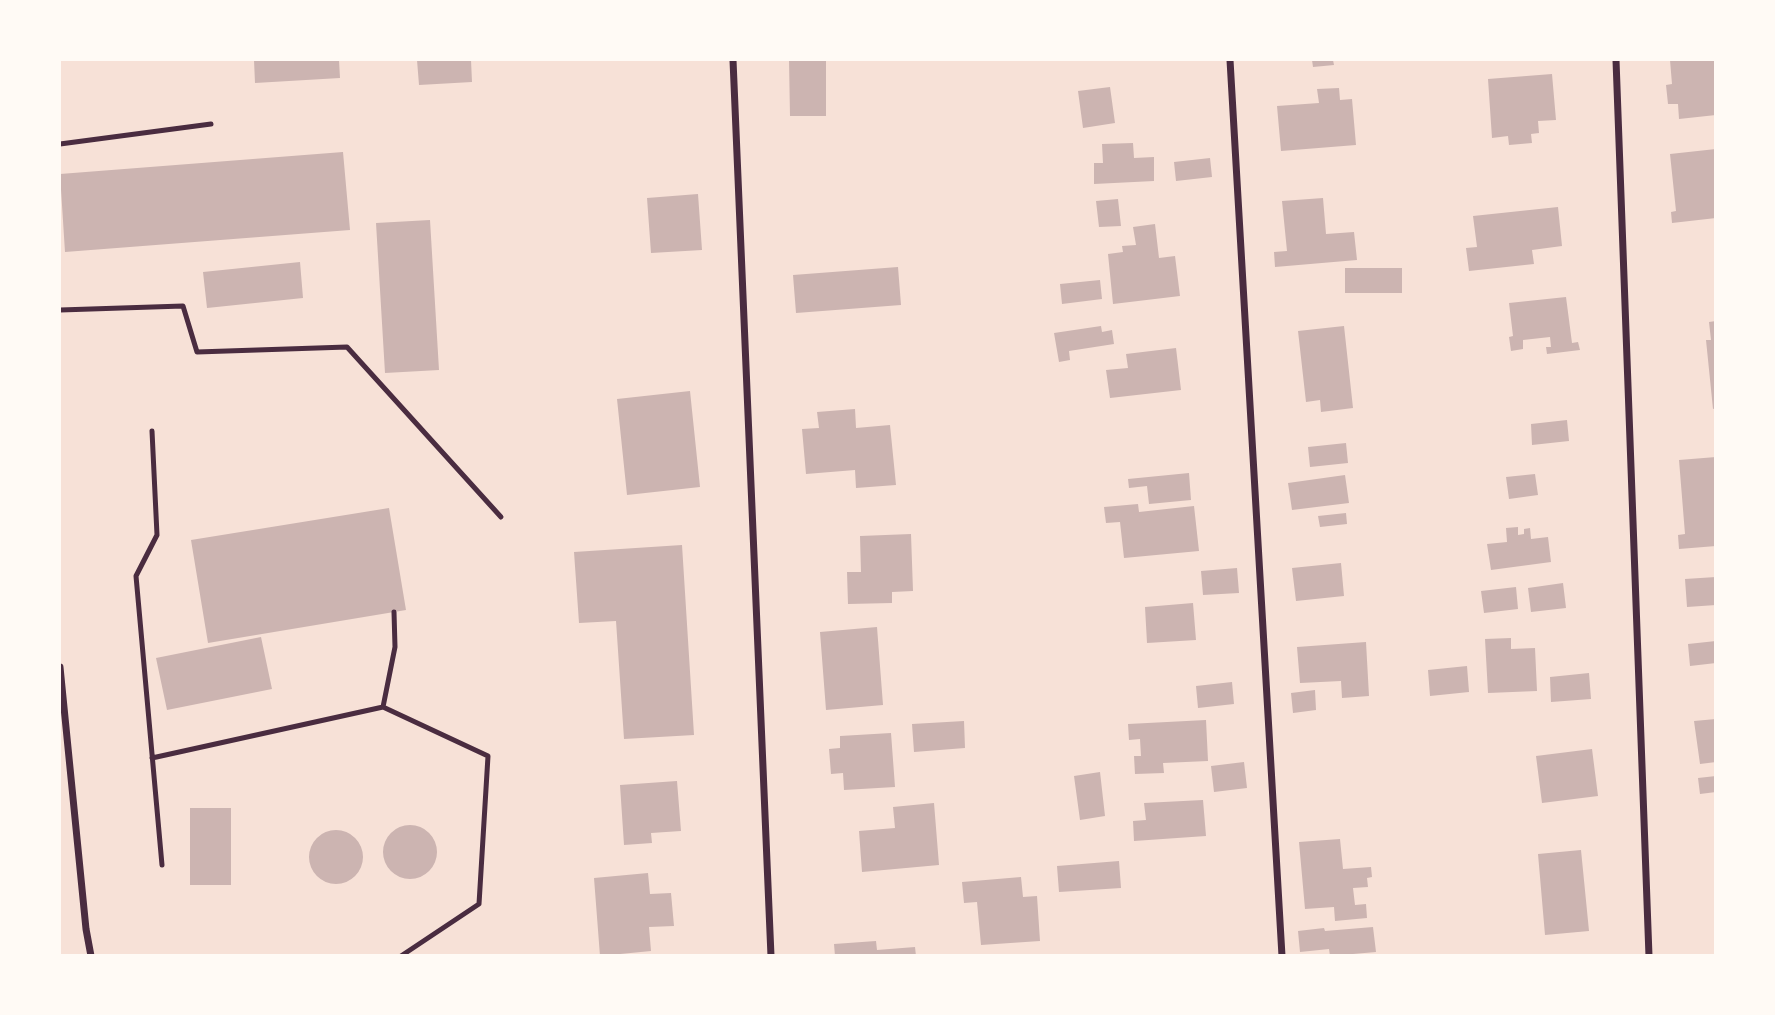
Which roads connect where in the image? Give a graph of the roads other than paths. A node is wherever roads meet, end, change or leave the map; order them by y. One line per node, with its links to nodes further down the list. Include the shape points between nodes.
1 (733, 60): 16 (street)
2 (1230, 60): 17 (street)
3 (1616, 60): 18 (street)
4 (211, 124): 5 (lane)
5 (60, 144)
6 (60, 310): 8 (lane, via 183,306 197,352 346,347)
7 (152, 432): 12 (lane, via 157,535 136,576)
8 (501, 517)
9 (394, 612): 11 (lane, via 395,647)
10 (60, 667): 14 (street)
11 (383, 706): 12 (lane); 15 (lane, via 488,756 479,904)
12 (152, 758): 13 (lane)
13 (162, 865)
14 (91, 956)
15 (401, 956)
16 (771, 956)
17 (1282, 956)
18 (1649, 956)

